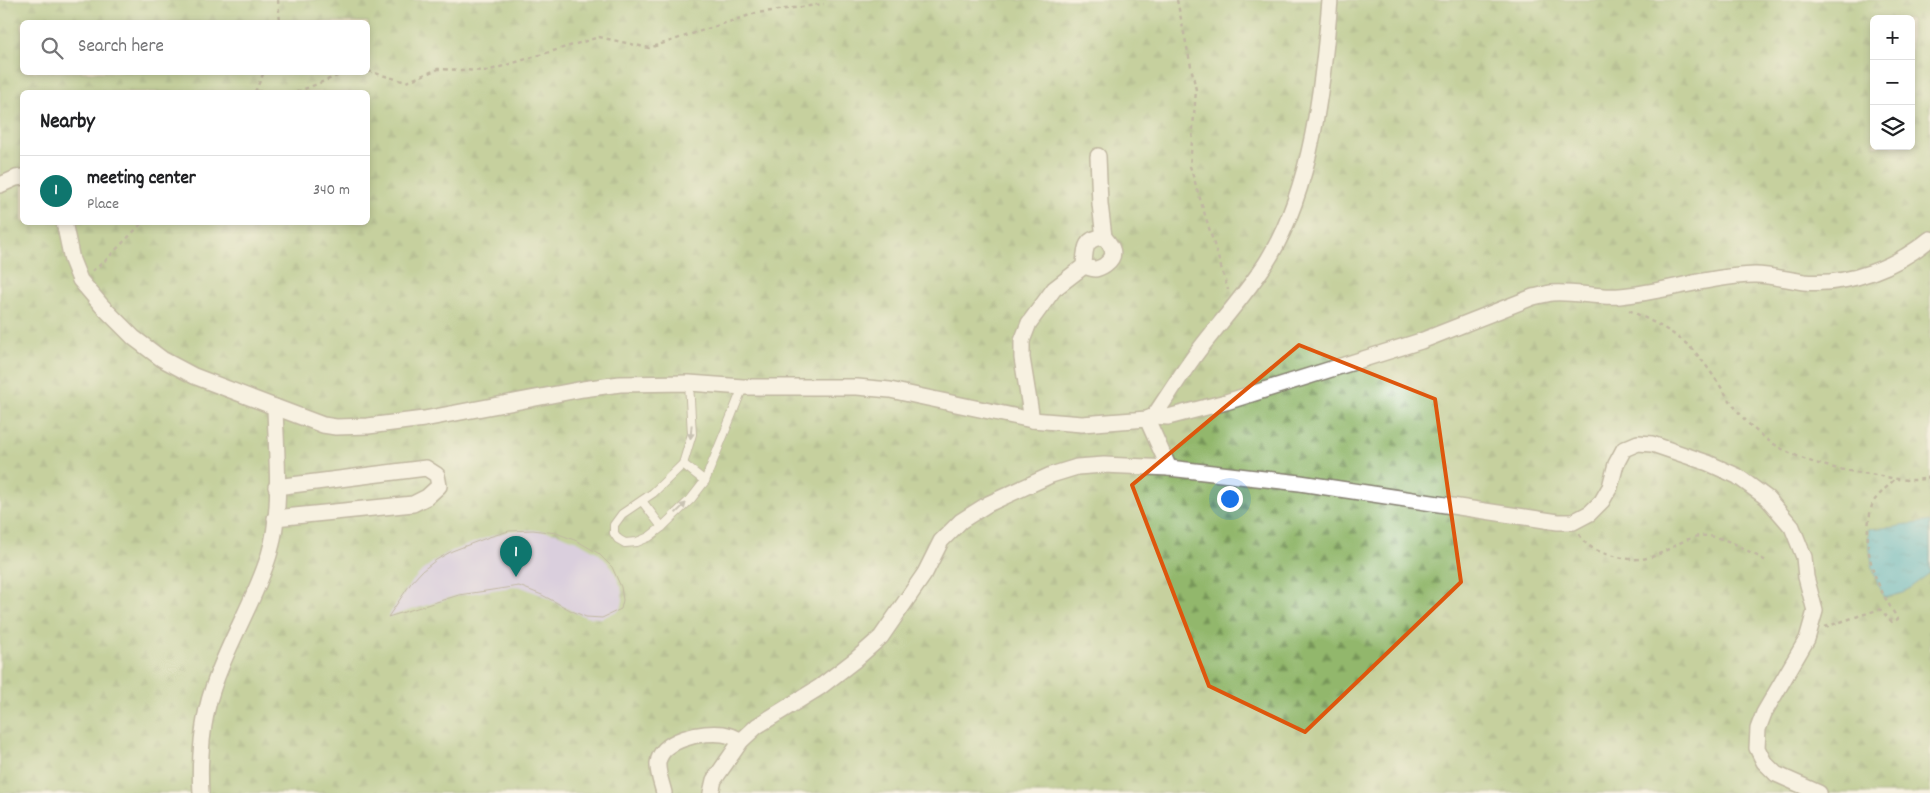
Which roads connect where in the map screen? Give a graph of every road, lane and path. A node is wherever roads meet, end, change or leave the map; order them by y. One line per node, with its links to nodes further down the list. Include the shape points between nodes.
1 (278, 0): 5 (path)
2 (1178, 0): 20 (path, via 1196,90 1190,166)
3 (1330, 0): 20 (street, via 1321,82 1298,191 1266,262)
4 (824, 4): 6 (path, via 756,13 650,48 599,37 487,72 438,69 406,82)
5 (280, 20)
6 (370, 72)
7 (263, 75): 9 (path)
8 (340, 75): 10 (path)
9 (257, 90)
10 (302, 90)
11 (1098, 156): 16 (street)
12 (20, 178): 13 (street)
13 (0, 185)
14 (65, 225): 19 (street)
15 (140, 225): 19 (path, via 105,261)
16 (1104, 237): 18 (street, via 1088,242); 18 (street, via 1114,253 1112,259 1096,269)
17 (1930, 239): 25 (street, via 1891,264 1836,282 1806,282 1757,275 1699,281 1618,296 1552,293 1533,297 1421,341 1226,402 1168,417)
18 (1084, 266): 26 (street, via 1054,289 1029,323 1022,341)
19 (80, 280): 24 (street, via 134,338 162,359 194,376)
20 (1234, 307): 25 (street)
21 (1622, 307): 30 (path, via 1662,326 1690,348 1754,429 1782,448 1811,463)
22 (689, 383): 23 (street); 24 (street, via 620,384 368,426 336,427); 27 (lane, one-way to 27, via 692,434)
23 (743, 387): 26 (street, via 840,386 890,390); 31 (lane)
24 (275, 407): 32 (street)
25 (1151, 418): 26 (street, via 1082,424); 28 (street)
26 (1032, 420)
27 (682, 464): 31 (lane); 33 (lane)
28 (1169, 468): 35 (street); 39 (street, via 1078,467 1051,475 988,504 961,521 941,541 925,573 881,637 820,687 757,726)
29 (1930, 477): 30 (path)
30 (1896, 478): 38 (path, via 1874,502 1868,529 1875,580 1898,619 1892,622 1880,609)
31 (705, 481): 36 (lane, one-way to 31)
32 (276, 487): 34 (street); 34 (street, via 426,468 437,475 439,486 414,504)
33 (642, 502): 36 (lane); 36 (lane, via 622,514 614,524 618,539 625,543 637,542)
34 (275, 518): 40 (street, via 269,554 260,580 213,687 200,769)
35 (1573, 522): 37 (path, via 1594,550 1625,559 1642,560 1694,537 1708,536); 38 (street, via 1590,513 1602,501 1624,450 1638,443 1652,444 1737,476 1767,498 1792,527 1804,556 1815,611)
36 (662, 527)
37 (1768, 562)
38 (1809, 633): 43 (street, via 1764,713 1758,729 1757,748 1764,762 1776,774)
39 (741, 741): 41 (street, via 724,734 700,734 664,749 658,762); 42 (street, via 714,780)
40 (201, 793)
41 (664, 793)
42 (711, 793)
43 (1819, 793)

